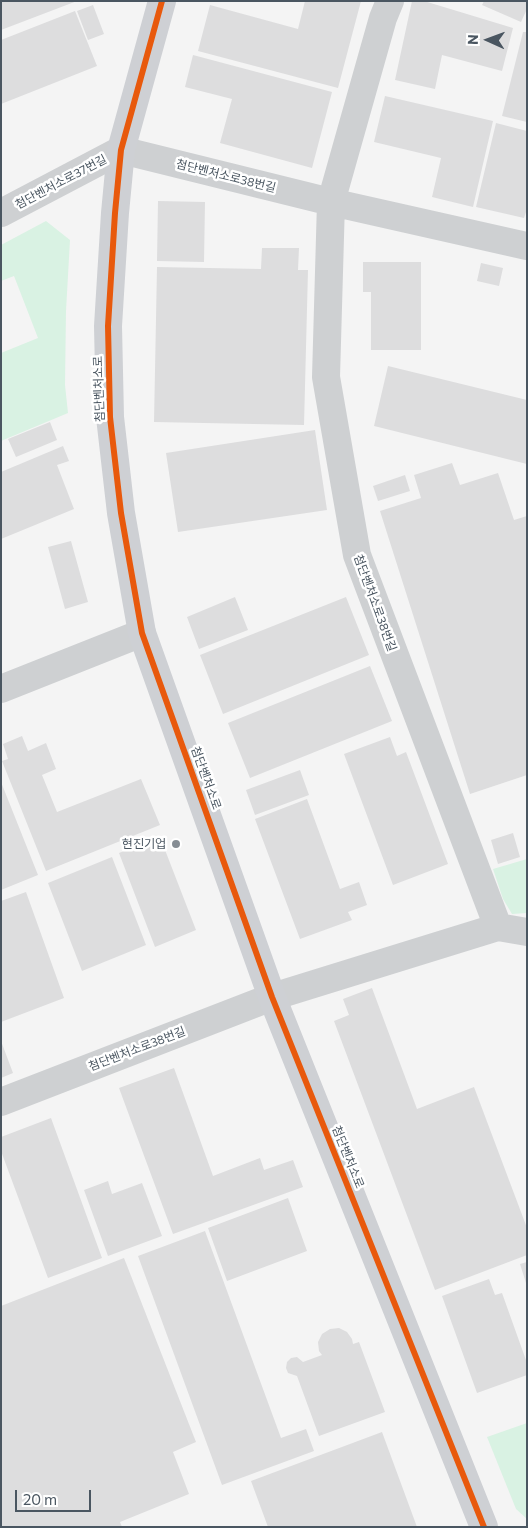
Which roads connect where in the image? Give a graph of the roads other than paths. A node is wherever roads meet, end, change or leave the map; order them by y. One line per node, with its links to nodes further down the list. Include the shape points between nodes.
1 (162, 1): 3 (street, 첨단벤처소로)
2 (390, 1): 4 (street, 첨단벤처소로38번길)
3 (121, 150): 4 (street, 첨단벤처소로38번길); 5 (street, 첨단벤처소로37번길); 7 (street, 첨단벤처소로, via 108,326 110,417 121,513)
4 (331, 202): 6 (street, 첨단벤처소로38번길); 9 (street, 첨단벤처소로38번길, via 326,377 357,555)
5 (1, 213)
6 (527, 246)
7 (142, 634): 8 (street); 11 (street, 첨단벤처소로)
8 (1, 689)
9 (498, 928): 10 (street); 11 (street)
10 (527, 932)
11 (272, 997): 12 (street, 첨단벤처소로38번길); 13 (street, 첨단벤처소로)
12 (1, 1102)
13 (484, 1527)

